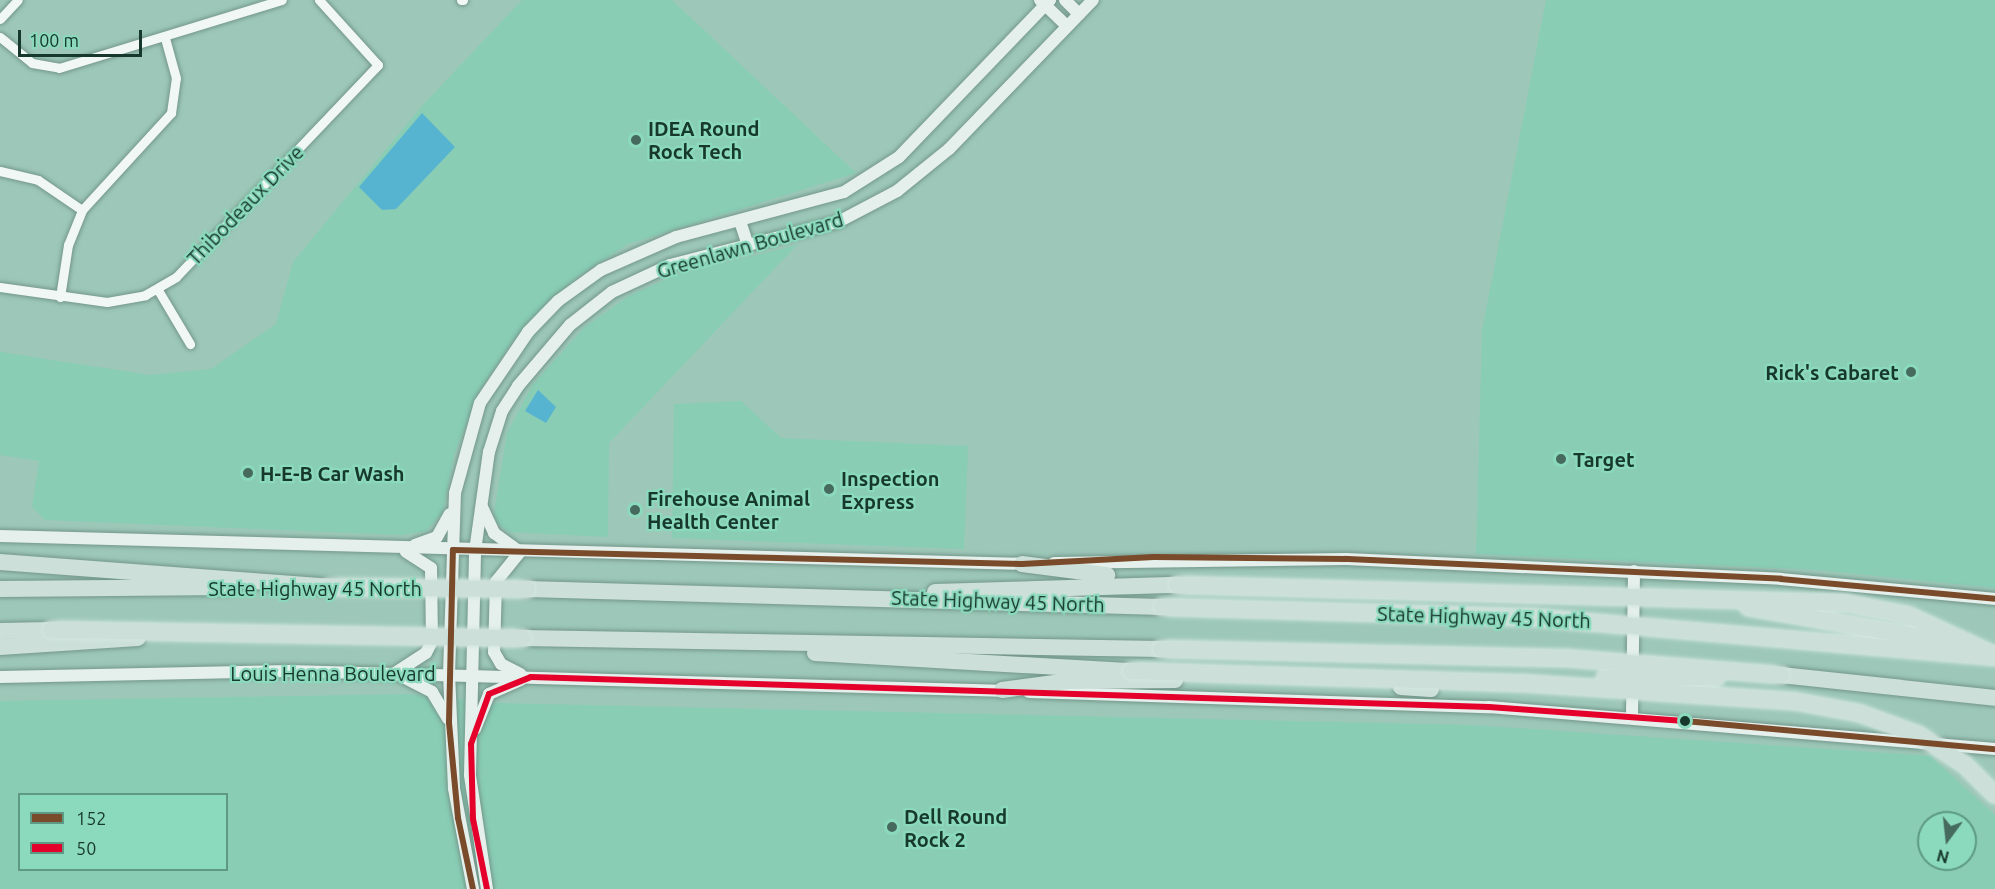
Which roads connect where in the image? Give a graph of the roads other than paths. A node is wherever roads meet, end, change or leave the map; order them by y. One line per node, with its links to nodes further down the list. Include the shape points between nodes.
1 (18, 0): 8 (street)
2 (282, 0): 11 (street)
3 (319, 0): 17 (street, Thibodeaux Drive, via 378,65)
4 (1065, 0): 7 (main road)
5 (1093, 0): 7 (main road, Greenlawn Boulevard)
6 (1045, 2): 9 (main road); 14 (main road, Greenlawn Boulevard, via 899,157 844,192)
7 (1079, 14): 9 (main road, Greenlawn Boulevard)
8 (0, 19)
9 (1067, 26): 15 (main road, Greenlawn Boulevard, via 918,177 838,222)
10 (0, 36): 11 (street, via 32,63 59,68)
11 (165, 38): 13 (street, via 176,78 171,113)
12 (0, 171): 13 (street, via 38,180)
13 (82, 210): 18 (street, via 68,245)
14 (740, 222): 15 (main road); 20 (main road, Greenlawn Boulevard, via 647,248 601,270 558,301 528,332 480,403)
15 (748, 246): 21 (main road, Greenlawn Boulevard, via 661,268 606,296 570,325 502,411)
16 (0, 287): 18 (street)
17 (158, 290): 18 (street, via 108,302); 19 (street)
18 (60, 297)
19 (190, 344)
20 (455, 493): 23 (main road, via 447,526 437,537); 24 (main road, Greenlawn Boulevard)
21 (480, 495): 25 (main road, Greenlawn Boulevard); 26 (main road, via 494,533)
22 (0, 536): 23 (main road)
23 (399, 549): 24 (main road); 39 (main road, via 431,568 432,641 426,653)
24 (453, 550): 25 (main road); 40 (main road, Greenlawn Boulevard)
25 (475, 551): 26 (main road); 41 (main road, Greenlawn Boulevard)
26 (520, 552): 28 (main road); 44 (main road, via 496,582 494,652 501,664)
27 (0, 562): 30 (highway)
28 (1022, 564): 29 (main road, via 1154,557 1334,558); 38 (highway, bridge, via 1076,573 1432,586 1716,602)
29 (1634, 571): 33 (main road); 47 (main road)
30 (329, 587): 31 (highway, State Highway 45 North); 32 (highway, State Highway 45 North, bridge)
31 (0, 589)
32 (868, 596): 38 (highway, State Highway 45 North, bridge, via 1540,617); 38 (highway, bridge, via 1177,585 1846,603 1908,615)
33 (1995, 599)
34 (0, 631): 35 (highway, State Highway 45 North)
35 (50, 637): 36 (highway, State Highway 45 North, bridge, via 232,633); 37 (highway)
36 (755, 644): 42 (highway, State Highway 45 North, bridge, via 1564,658); 51 (highway, bridge, via 847,658 1521,683 1794,701 1859,713 1919,735 1965,765)
37 (0, 647)
38 (1995, 655)
39 (394, 673): 40 (main road, Louis Henna Boulevard); 43 (main road, Louis Henna Boulevard); 48 (main road, via 432,692)
40 (449, 674): 41 (main road, Louis Henna Boulevard); 48 (main road, Greenlawn Boulevard)
41 (471, 675): 44 (main road, Louis Henna Boulevard); 49 (main road, Greenlawn Boulevard)
42 (1780, 675): 45 (highway, bridge, via 1549,679 1431,689 1249,680 1069,681); 46 (highway, State Highway 45 North)
43 (0, 677)
44 (531, 677): 45 (main road, Louis Henna Boulevard); 49 (main road, via 489,694)
45 (1002, 690): 47 (main road, Louis Henna Boulevard)
46 (1995, 698)
47 (1632, 716): 50 (main road, Louis Henna Boulevard)
48 (449, 722): 52 (main road, Greenlawn Boulevard)
49 (471, 744): 53 (main road, Greenlawn Boulevard)
50 (1995, 749)
51 (1995, 795)
52 (458, 818): 53 (main road, via 467,838); 54 (main road, Greenlawn Boulevard)
53 (476, 843): 55 (main road, Greenlawn Boulevard)
54 (473, 889)
55 (487, 889)

